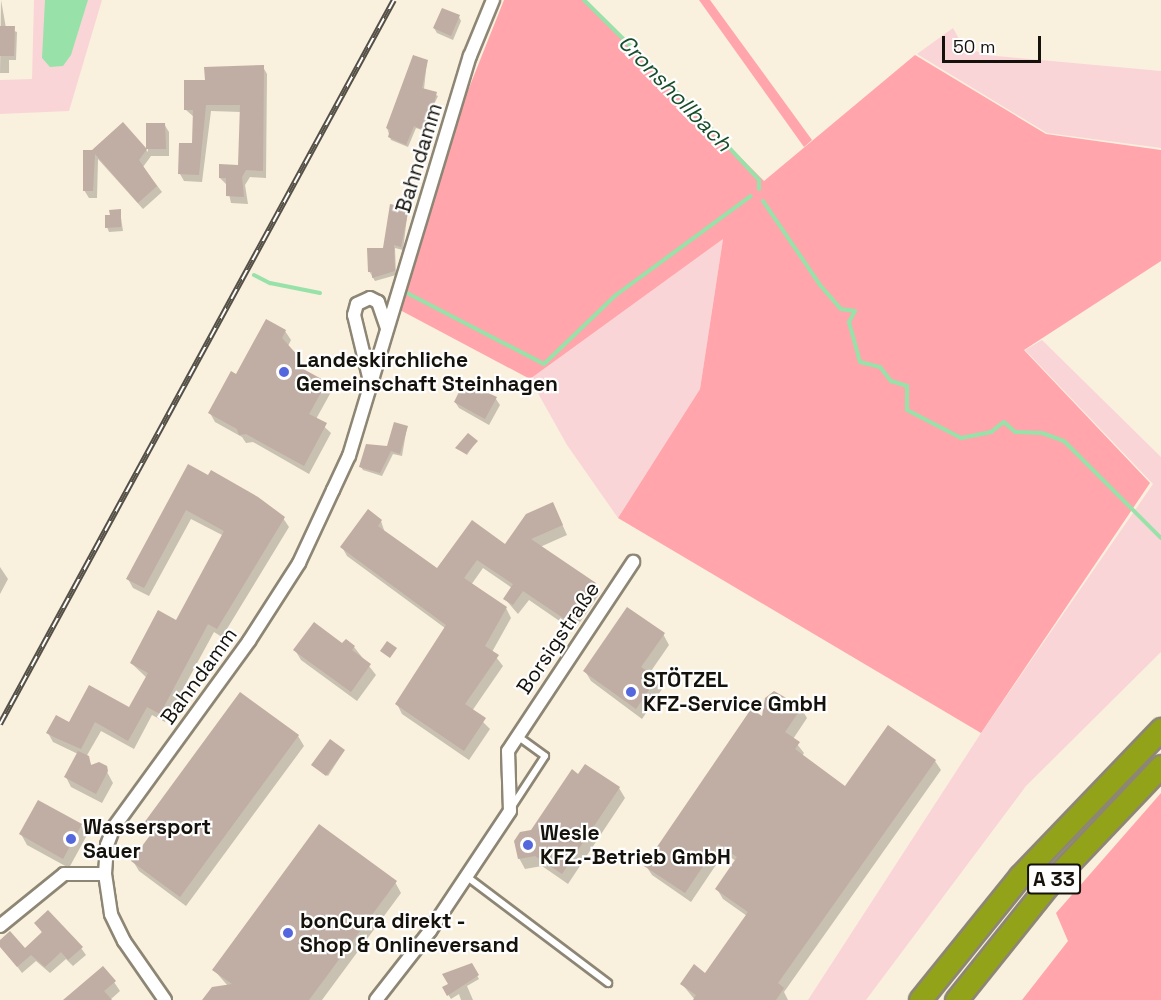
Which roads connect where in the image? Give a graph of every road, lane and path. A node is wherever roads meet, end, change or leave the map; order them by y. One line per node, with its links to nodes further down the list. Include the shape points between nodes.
1 (493, 0): 2 (street, Bahndamm, via 470,56)
2 (387, 328): 3 (street, Bahndamm); 3 (street, via 378,302 370,298 357,304 354,315)
3 (371, 382): 9 (street, Bahndamm, via 348,456 299,563 249,641 114,827 107,845)
4 (633, 562): 6 (street, Borsigstraße)
5 (1161, 729): 15 (highway, A 33, via 1020,876)
6 (516, 735): 8 (street, Borsigstraße, via 508,751); 8 (lane, via 545,756)
7 (1161, 765): 16 (highway, A 33, via 1048,885)
8 (510, 810): 10 (street)
9 (105, 874): 11 (street, via 64,874); 13 (street, Bahndamm, via 111,914)
10 (466, 876): 12 (lane); 14 (street)
11 (0, 926)
12 (608, 983)
13 (165, 1000)
14 (376, 1000)
15 (920, 1000)
16 (956, 1000)

